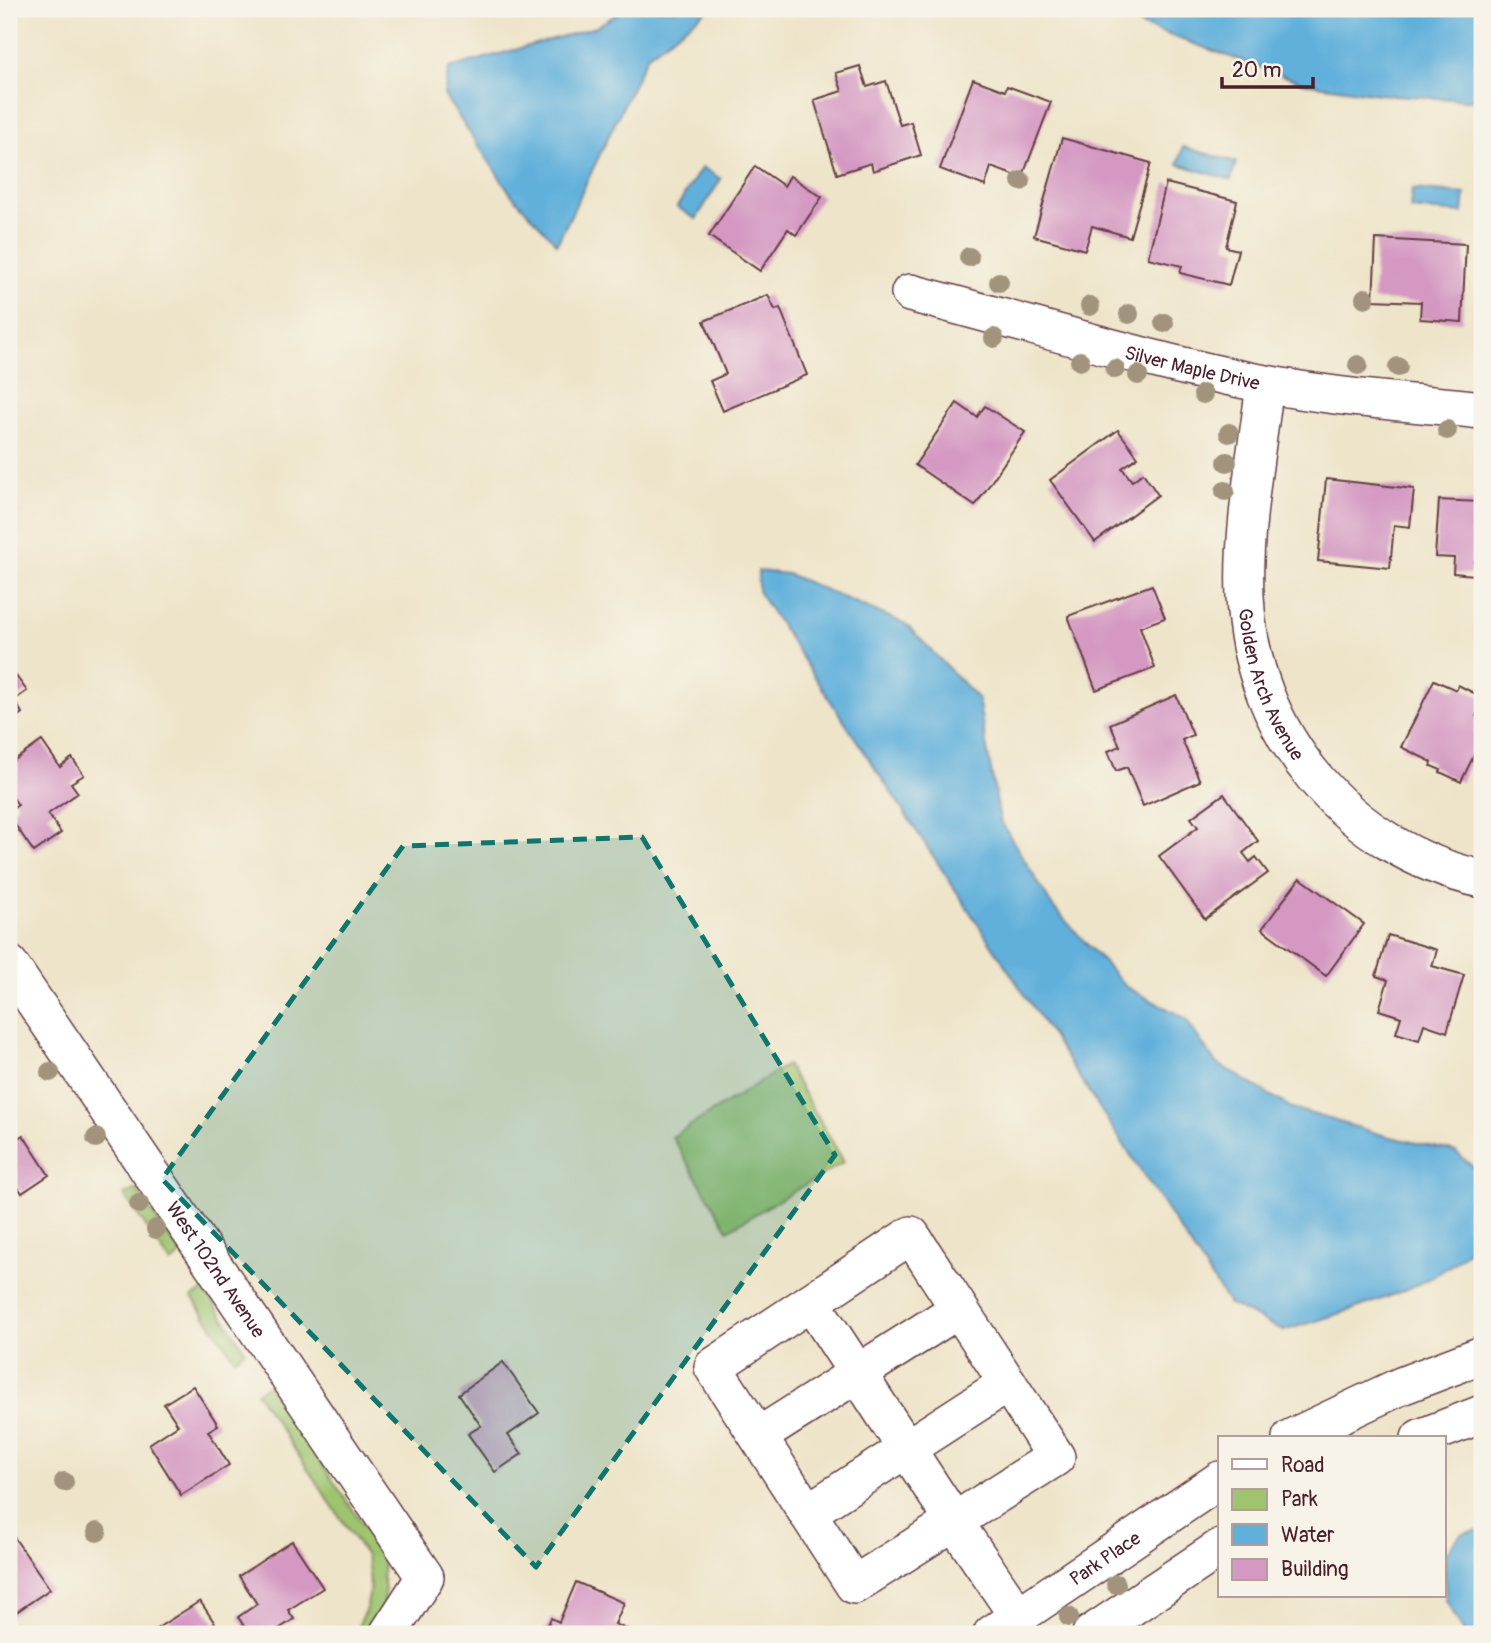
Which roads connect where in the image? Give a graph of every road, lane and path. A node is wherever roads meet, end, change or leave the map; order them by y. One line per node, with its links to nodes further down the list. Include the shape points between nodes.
1 (910, 293): 2 (street, Silver Maple Drive)
2 (1265, 384): 3 (street, Silver Maple Drive); 4 (street, Golden Arch Avenue, via 1245,595 1248,631 1265,692 1292,747 1342,808 1416,857)
3 (1482, 410)
4 (1482, 879)
5 (9, 964): 21 (street, West 102nd Avenue, via 425,1577)
6 (811, 1301): 7 (street, via 911,1235); 9 (street); 12 (street, via 713,1367)
7 (959, 1309): 9 (street); 10 (street)
8 (1482, 1355): 13 (street, via 1401,1386)
9 (858, 1374): 12 (street); 15 (street)
10 (1008, 1383): 15 (street); 18 (street, via 1056,1457)
11 (1482, 1415): 14 (street)
12 (759, 1436): 17 (street)
13 (1295, 1436)
14 (1425, 1436)
15 (906, 1449): 17 (street); 18 (street)
16 (1218, 1481): 20 (street, Park Place)
17 (807, 1513): 18 (street, via 854,1585)
18 (954, 1523): 20 (street)
19 (1218, 1549): 22 (street)
20 (1005, 1625)
21 (388, 1634)
22 (1091, 1634)

